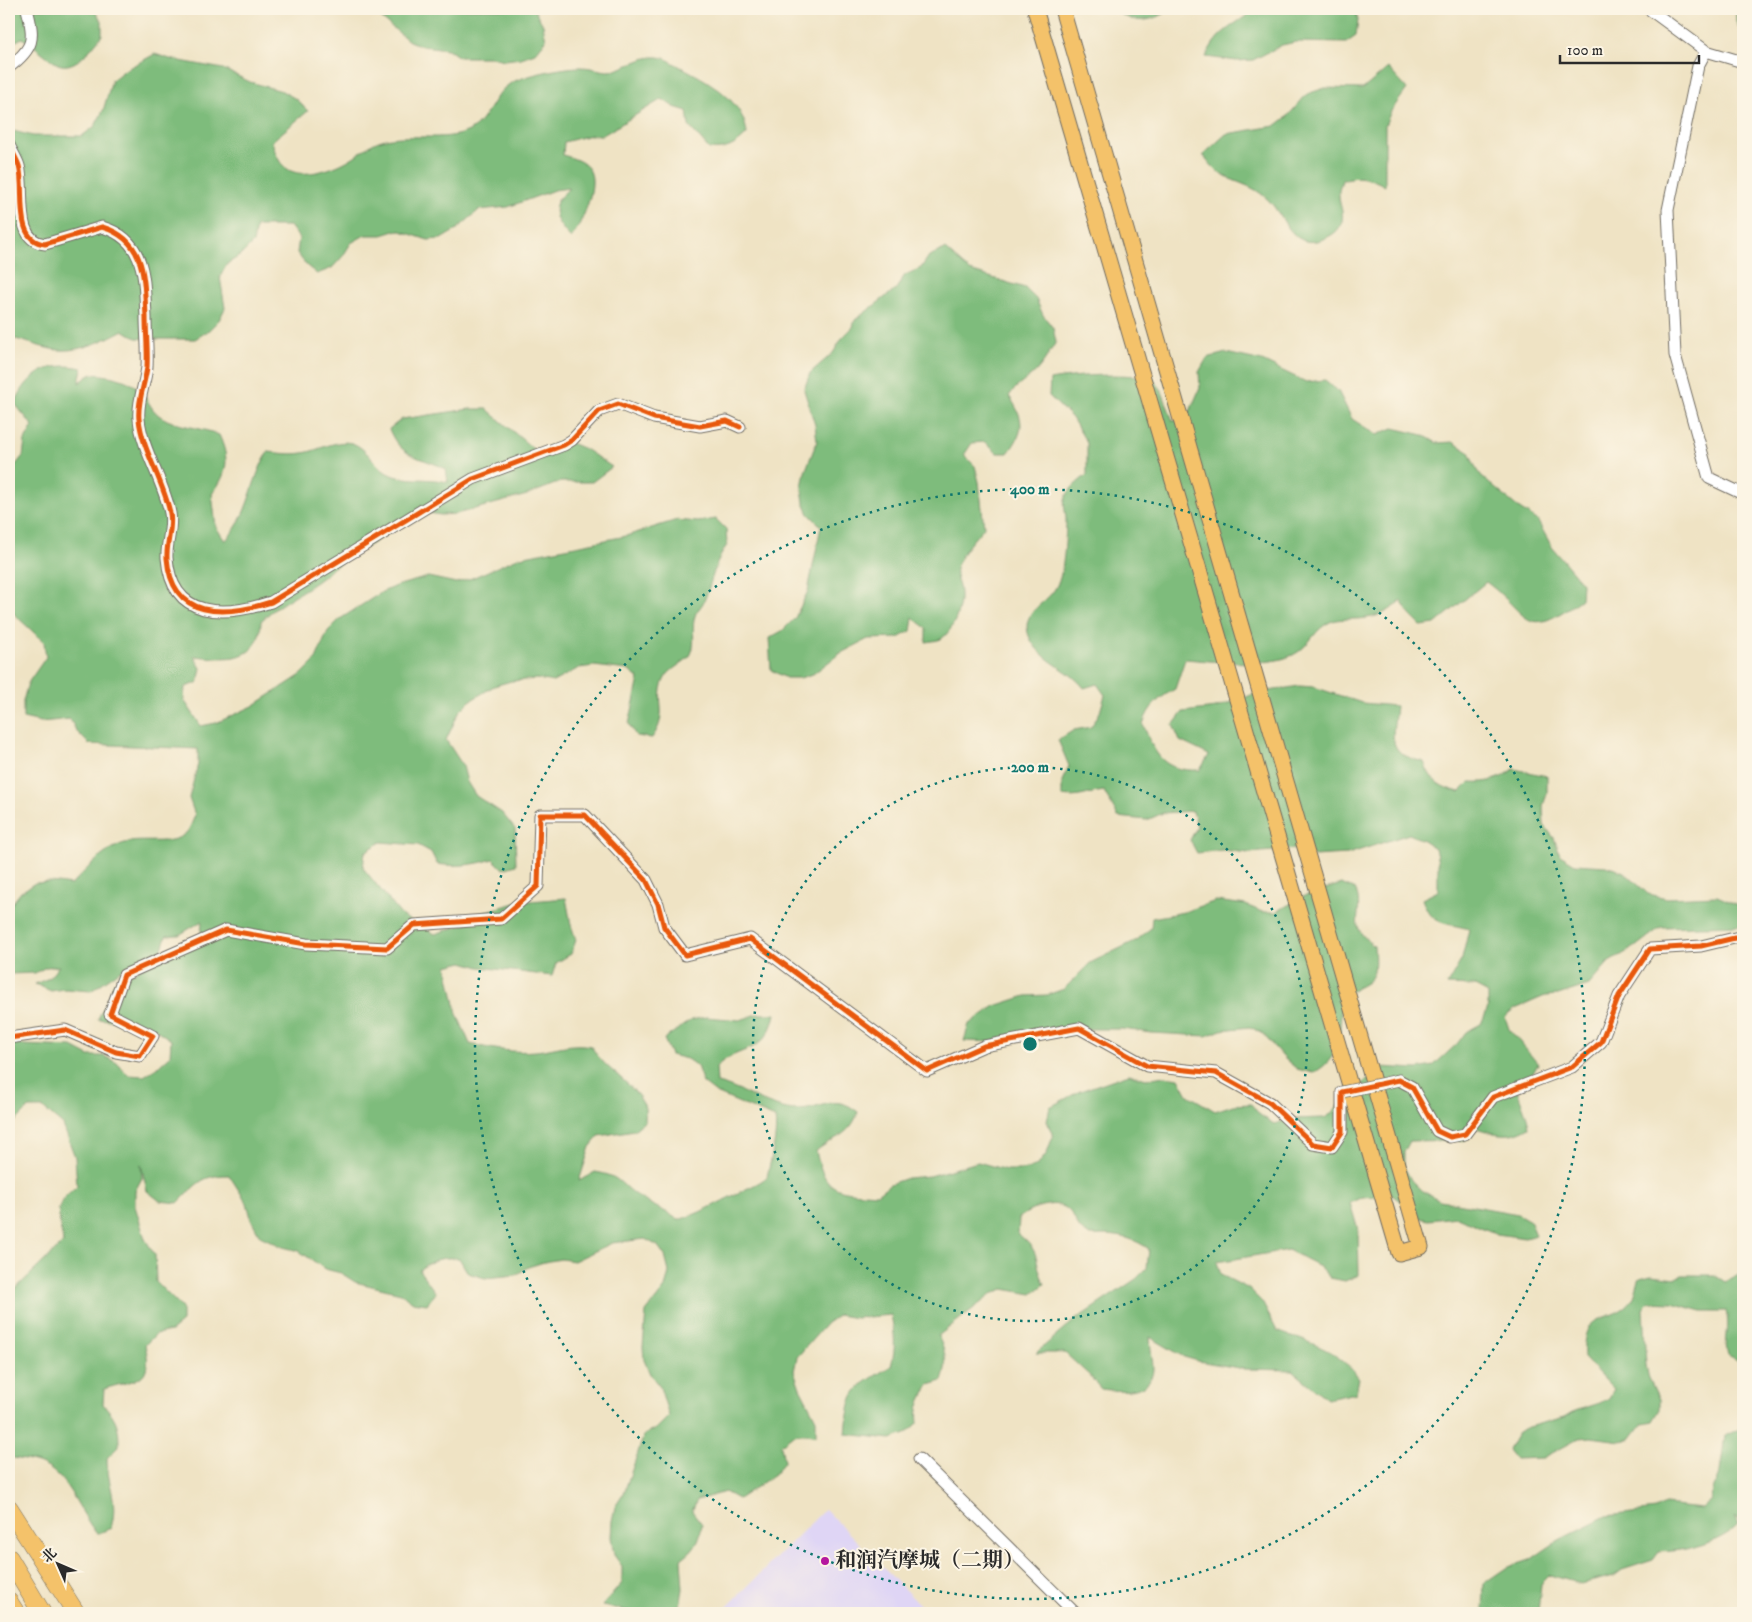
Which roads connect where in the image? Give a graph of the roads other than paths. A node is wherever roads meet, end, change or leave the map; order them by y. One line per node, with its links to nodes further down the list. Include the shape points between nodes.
1 (26, 9): 7 (street, via 31,43)
2 (1035, 9): 3 (main road, via 1400,1253 1421,1247)
3 (1062, 9)
4 (1649, 9): 5 (street)
5 (1706, 51): 6 (street); 10 (street, via 1698,66 1668,210 1675,355 1710,478)
6 (1743, 62)
7 (9, 67)
8 (9, 145): 9 (street, via 20,167 24,226 31,239 45,244 102,227 124,238 142,265 147,365 138,418 170,516 166,555 173,584 189,604 202,610 234,611 271,602 473,479 572,440 593,415 606,407 618,404 654,418 700,426 728,421)
9 (740, 427)
10 (1743, 494)
11 (1743, 936): 12 (street, bridge, via 1701,946 1650,949 1619,996 1601,1042 1572,1067 1493,1097 1464,1134 1450,1137 1437,1131 1412,1087 1399,1080 1342,1092 1342,1132 1332,1148 1313,1144 1270,1103 1216,1073 1146,1066 1079,1028 984,1046 926,1071 750,939 684,955 664,927 658,904 646,880 585,815 540,815 538,886 501,919 414,925 387,948 306,944 226,930 124,975 110,1014 153,1036 140,1056 116,1052 65,1030)
12 (9, 1038)
13 (919, 1459): 20 (street)
14 (9, 1508): 19 (highway)
15 (9, 1558): 18 (highway)
16 (9, 1602): 17 (highway)
17 (16, 1613)
18 (42, 1613)
19 (76, 1613)
20 (1075, 1613)

